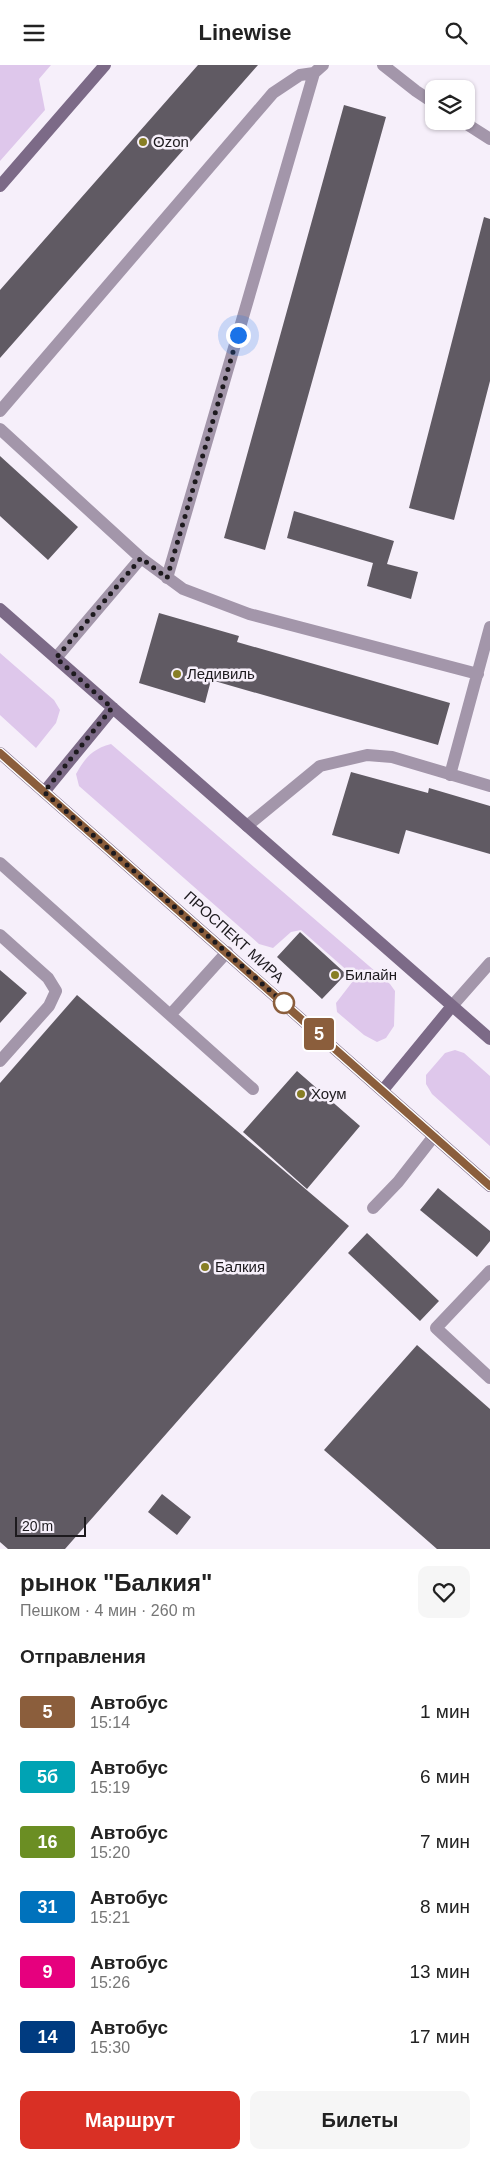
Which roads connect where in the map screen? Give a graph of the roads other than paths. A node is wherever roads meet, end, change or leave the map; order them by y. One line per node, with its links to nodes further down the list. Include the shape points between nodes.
1 (105, 65): 7 (street)
2 (383, 65): 4 (lane)
3 (318, 69): 8 (lane, via 300,75 273,93); 11 (lane)
4 (425, 97)
5 (475, 129): 6 (lane)
6 (490, 139)
7 (0, 186)
8 (0, 411)
9 (0, 429): 10 (lane)
10 (141, 558): 11 (lane); 14 (lane)
11 (167, 578): 15 (lane, via 183,589 249,614)
12 (0, 609): 14 (street)
13 (490, 627): 15 (lane)
14 (56, 658): 16 (street)
15 (478, 674): 18 (lane)
16 (112, 708): 20 (street); 21 (street)
17 (1, 756): 20 (street, ПРОСПЕКТ МИРА)
18 (450, 775): 19 (lane); 21 (lane, via 392,757 366,755 320,766)
19 (490, 786)
20 (44, 792): 24 (street, ПРОСПЕКТ МИРА)
21 (247, 827): 26 (street)
22 (0, 863): 27 (lane)
23 (0, 935): 29 (lane, via 48,978 56,991 49,1006)
24 (227, 952): 27 (lane); 31 (street, ПРОСПЕКТ МИРА)
25 (490, 963): 26 (lane)
26 (452, 1006): 28 (street); 31 (street)
27 (171, 1015): 30 (lane)
28 (490, 1039)
29 (0, 1061)
30 (253, 1089)
31 (383, 1091): 32 (street, ПРОСПЕКТ МИРА)
32 (434, 1136): 33 (street, ПРОСПЕКТ МИРА); 34 (lane)
33 (490, 1186)
34 (373, 1208)
35 (490, 1271): 36 (lane, via 436,1328)
36 (490, 1378)

